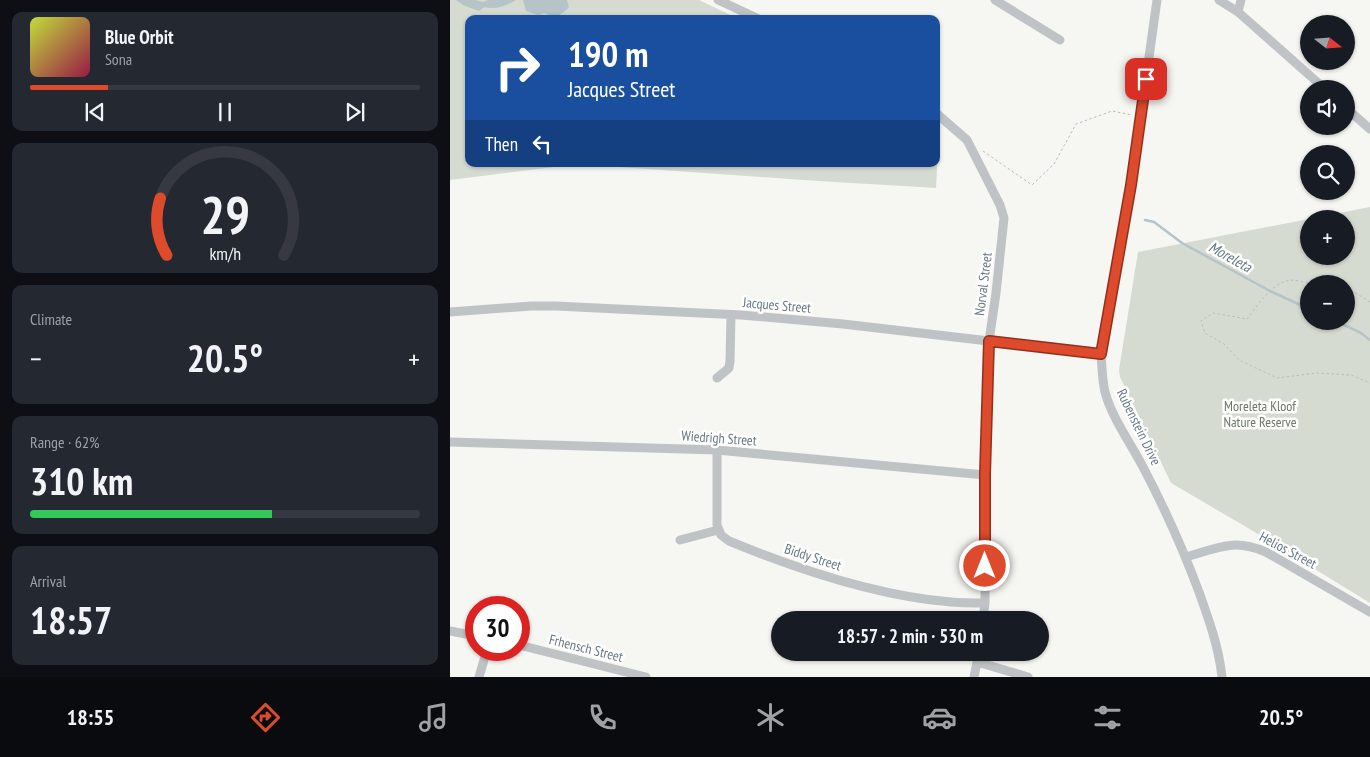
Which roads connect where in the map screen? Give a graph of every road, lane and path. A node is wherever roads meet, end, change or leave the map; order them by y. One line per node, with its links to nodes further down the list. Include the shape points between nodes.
1 (718, 0): 7 (street)
2 (995, 0): 8 (street)
3 (1157, 0): 11 (street, Rubenstein Drive)
4 (1219, 0): 6 (street)
5 (1241, 0): 6 (street)
6 (1238, 12): 9 (street)
7 (750, 15)
8 (1060, 40)
9 (1315, 80)
10 (940, 116): 20 (street, Norval Street, via 967,140 1003,212)
11 (1140, 116): 14 (path, via 1112,111 1076,124 1054,164 1032,185); 21 (street, Rubenstein Drive)
12 (1355, 116): 13 (street)
13 (1370, 129)
14 (983, 151)
15 (1300, 282): 23 (path, via 1292,280 1274,286 1247,319 1213,313 1201,321 1205,333 1224,344 1239,360 1277,378 1317,373 1350,375)
16 (1355, 293): 17 (path)
17 (1370, 302)
18 (450, 312): 19 (street, Jacques Street, via 556,306)
19 (731, 315): 20 (street, Jacques Street); 22 (street, via 729,368)
20 (989, 341): 21 (street, Jacques Street); 26 (street, Norval Street)
21 (1101, 354): 29 (street, Rubenstein Drive, via 1105,393)
22 (717, 378)
23 (1370, 383)
24 (450, 442): 25 (street, Wiedrigh Street)
25 (717, 450): 26 (street, Wiedrigh Street); 27 (street)
26 (985, 474): 30 (street, Norval Street)
27 (718, 530): 28 (street); 30 (street, Biddy Street, via 724,538 736,544 840,580 916,597)
28 (680, 540)
29 (1186, 557): 32 (street, Helios Street, via 1228,544 1253,546); 46 (street, Rubenstein Drive, via 1212,627)
30 (985, 603): 31 (street, Norval Street)
31 (984, 611)
32 (1370, 612)
33 (450, 631): 34 (street)
34 (465, 634)
35 (530, 648): 38 (street, Frhensch Street)
36 (484, 661): 41 (street)
37 (977, 662): 39 (street); 44 (street)
38 (604, 667): 42 (street); 43 (street, Frhensch Street)
39 (997, 673): 40 (street)
40 (1017, 676): 45 (street)
41 (479, 677)
42 (601, 677)
43 (646, 677)
44 (974, 677)
45 (1028, 677)
46 (1222, 677)

